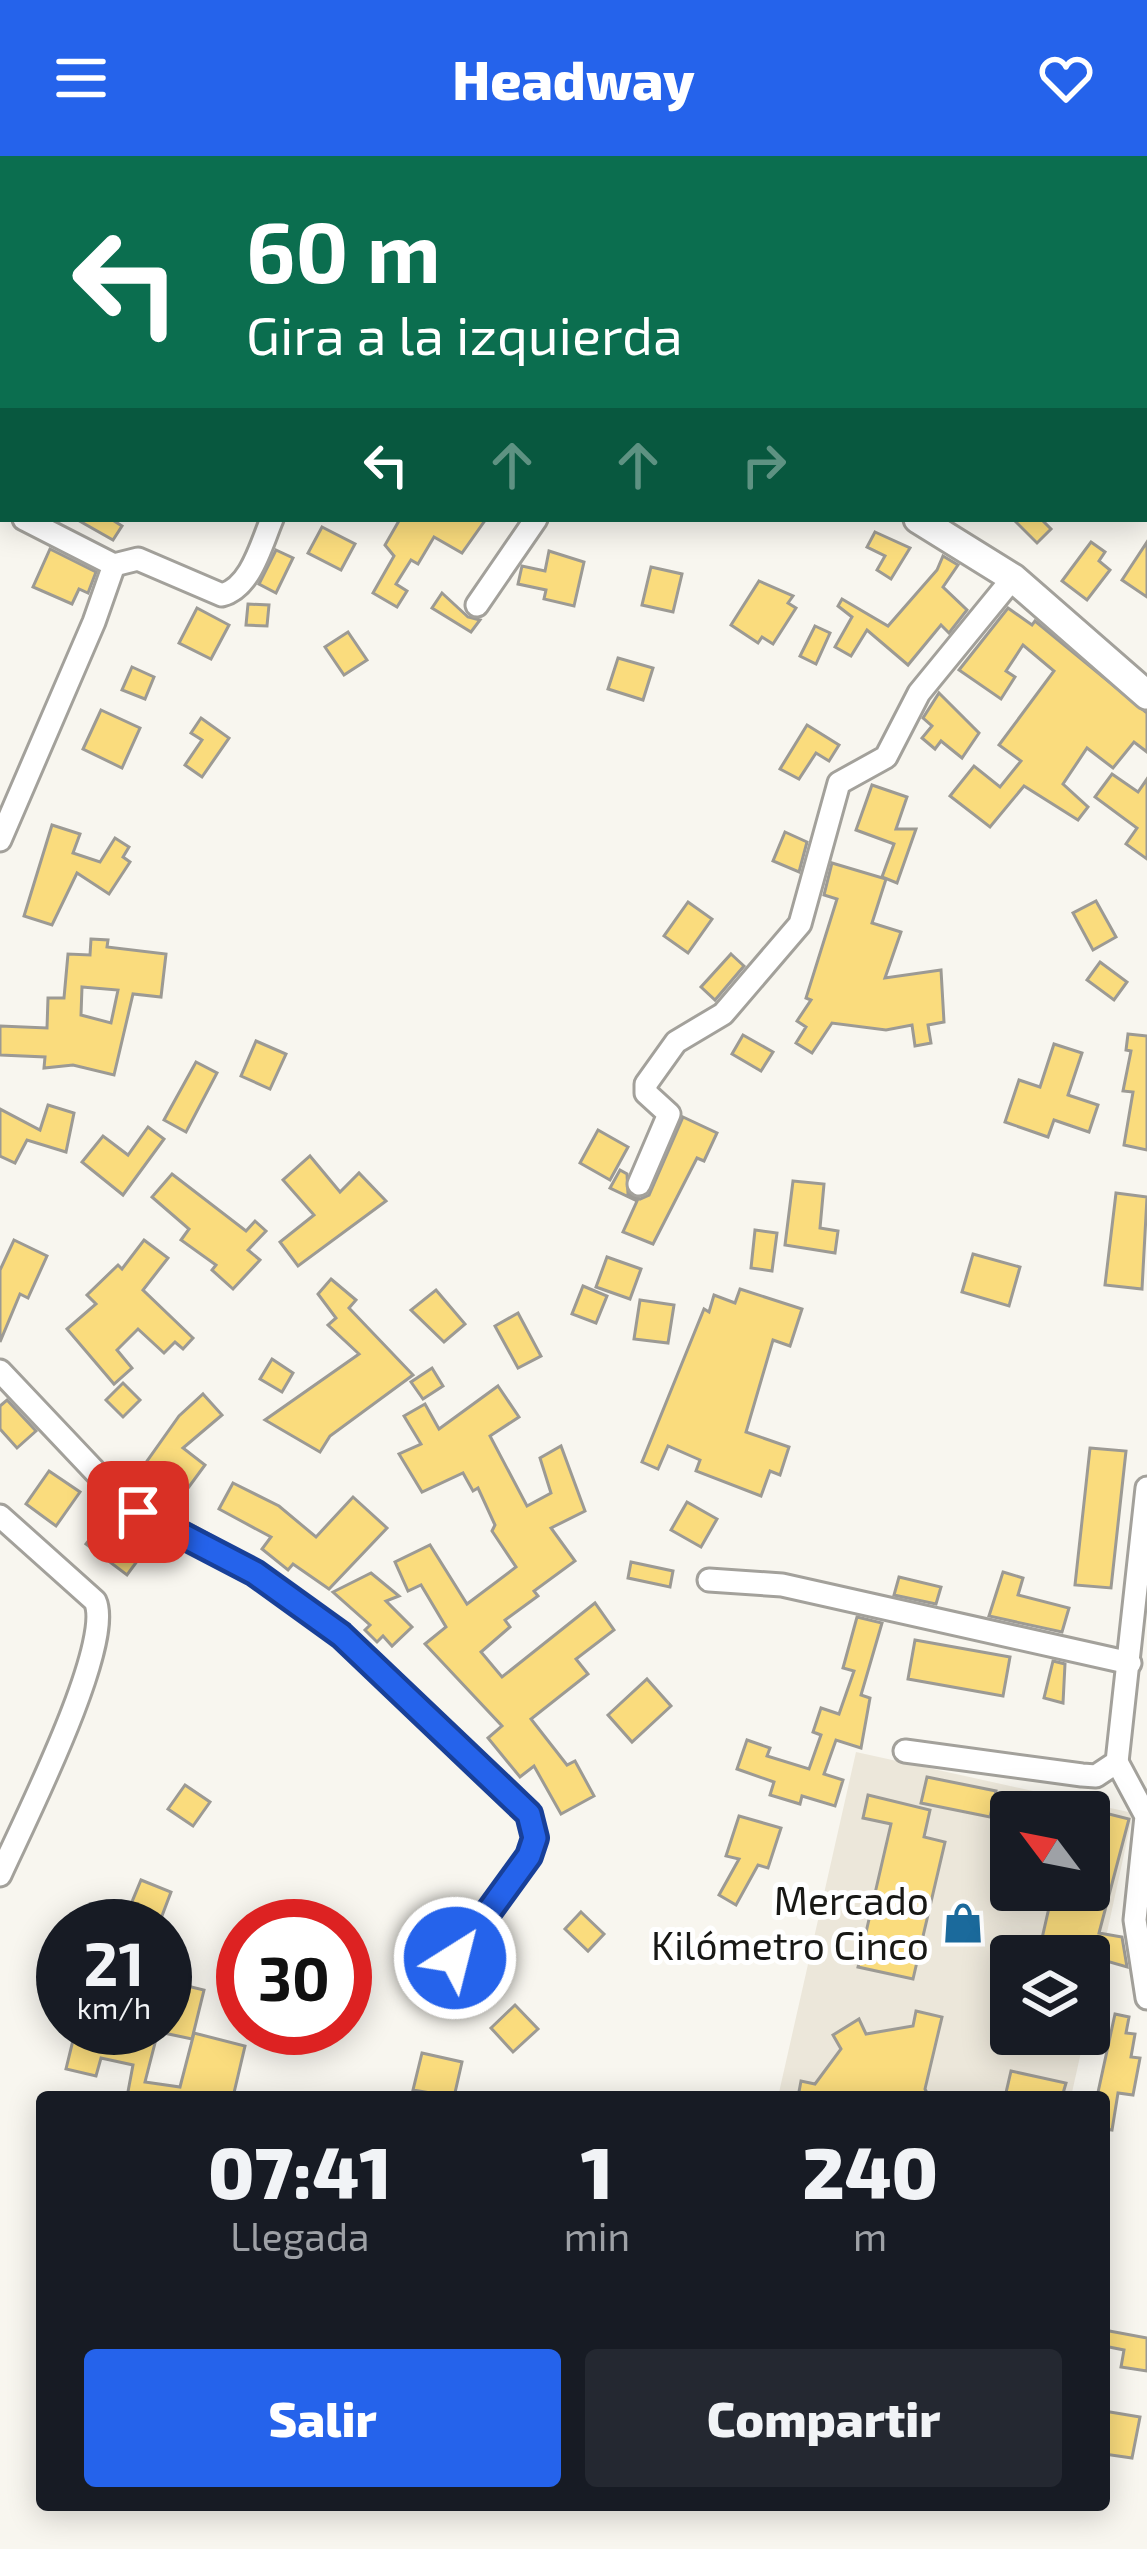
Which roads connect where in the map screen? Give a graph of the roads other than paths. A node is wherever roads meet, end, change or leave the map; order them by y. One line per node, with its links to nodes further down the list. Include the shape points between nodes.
1 (30, 522): 5 (street)
2 (271, 522): 5 (street, via 246,577 222,596 138,559)
3 (533, 522): 7 (street)
4 (923, 522): 6 (main road)
5 (113, 565): 9 (street)
6 (1013, 578): 8 (main road); 10 (street, via 919,693 886,758 839,783 800,924 723,1014 676,1042 646,1084 669,1114)
7 (477, 605)
8 (1143, 683)
9 (0, 840)
10 (639, 1184)
11 (0, 1371): 19 (street, via 122,1500 255,1573 341,1635 529,1814 529,1856)
12 (1147, 1488): 15 (street)
13 (0, 1516): 18 (street, via 100,1613 68,1721)
14 (709, 1580): 15 (street, via 782,1585)
15 (1130, 1663): 17 (street)
16 (905, 1751): 17 (street, via 1096,1776)
17 (1118, 1762): 20 (street, via 1146,1816 1135,1920)
18 (0, 1875)
19 (430, 1993)
20 (1147, 1998)

